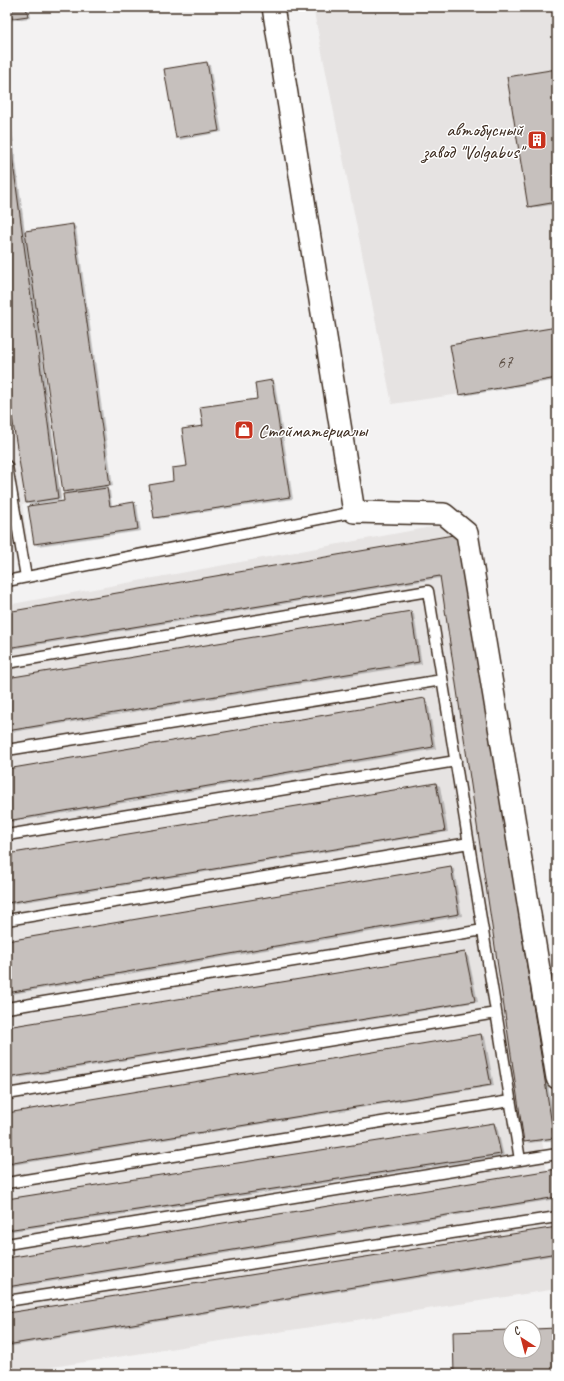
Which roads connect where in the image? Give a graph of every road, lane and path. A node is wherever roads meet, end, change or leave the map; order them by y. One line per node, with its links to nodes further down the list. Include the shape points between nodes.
1 (273, 7): 3 (street)
2 (7, 466): 4 (lane)
3 (354, 512): 4 (lane); 16 (street, via 444,514 467,533)
4 (26, 577): 5 (lane)
5 (7, 580)
6 (7, 663): 7 (lane, via 428,591)
7 (442, 680): 8 (lane); 9 (lane)
8 (7, 750)
9 (456, 761): 10 (lane); 11 (lane)
10 (7, 835)
11 (469, 843): 12 (lane); 13 (lane)
12 (7, 920)
13 (483, 930): 14 (lane); 15 (lane)
14 (7, 1008)
15 (496, 1013): 17 (lane); 18 (lane)
16 (557, 1078)
17 (7, 1094)
18 (510, 1101): 20 (lane); 21 (lane)
19 (557, 1154): 20 (lane)
20 (520, 1160): 23 (lane)
21 (7, 1182)
22 (557, 1217): 24 (lane)
23 (7, 1244)
24 (7, 1301)

